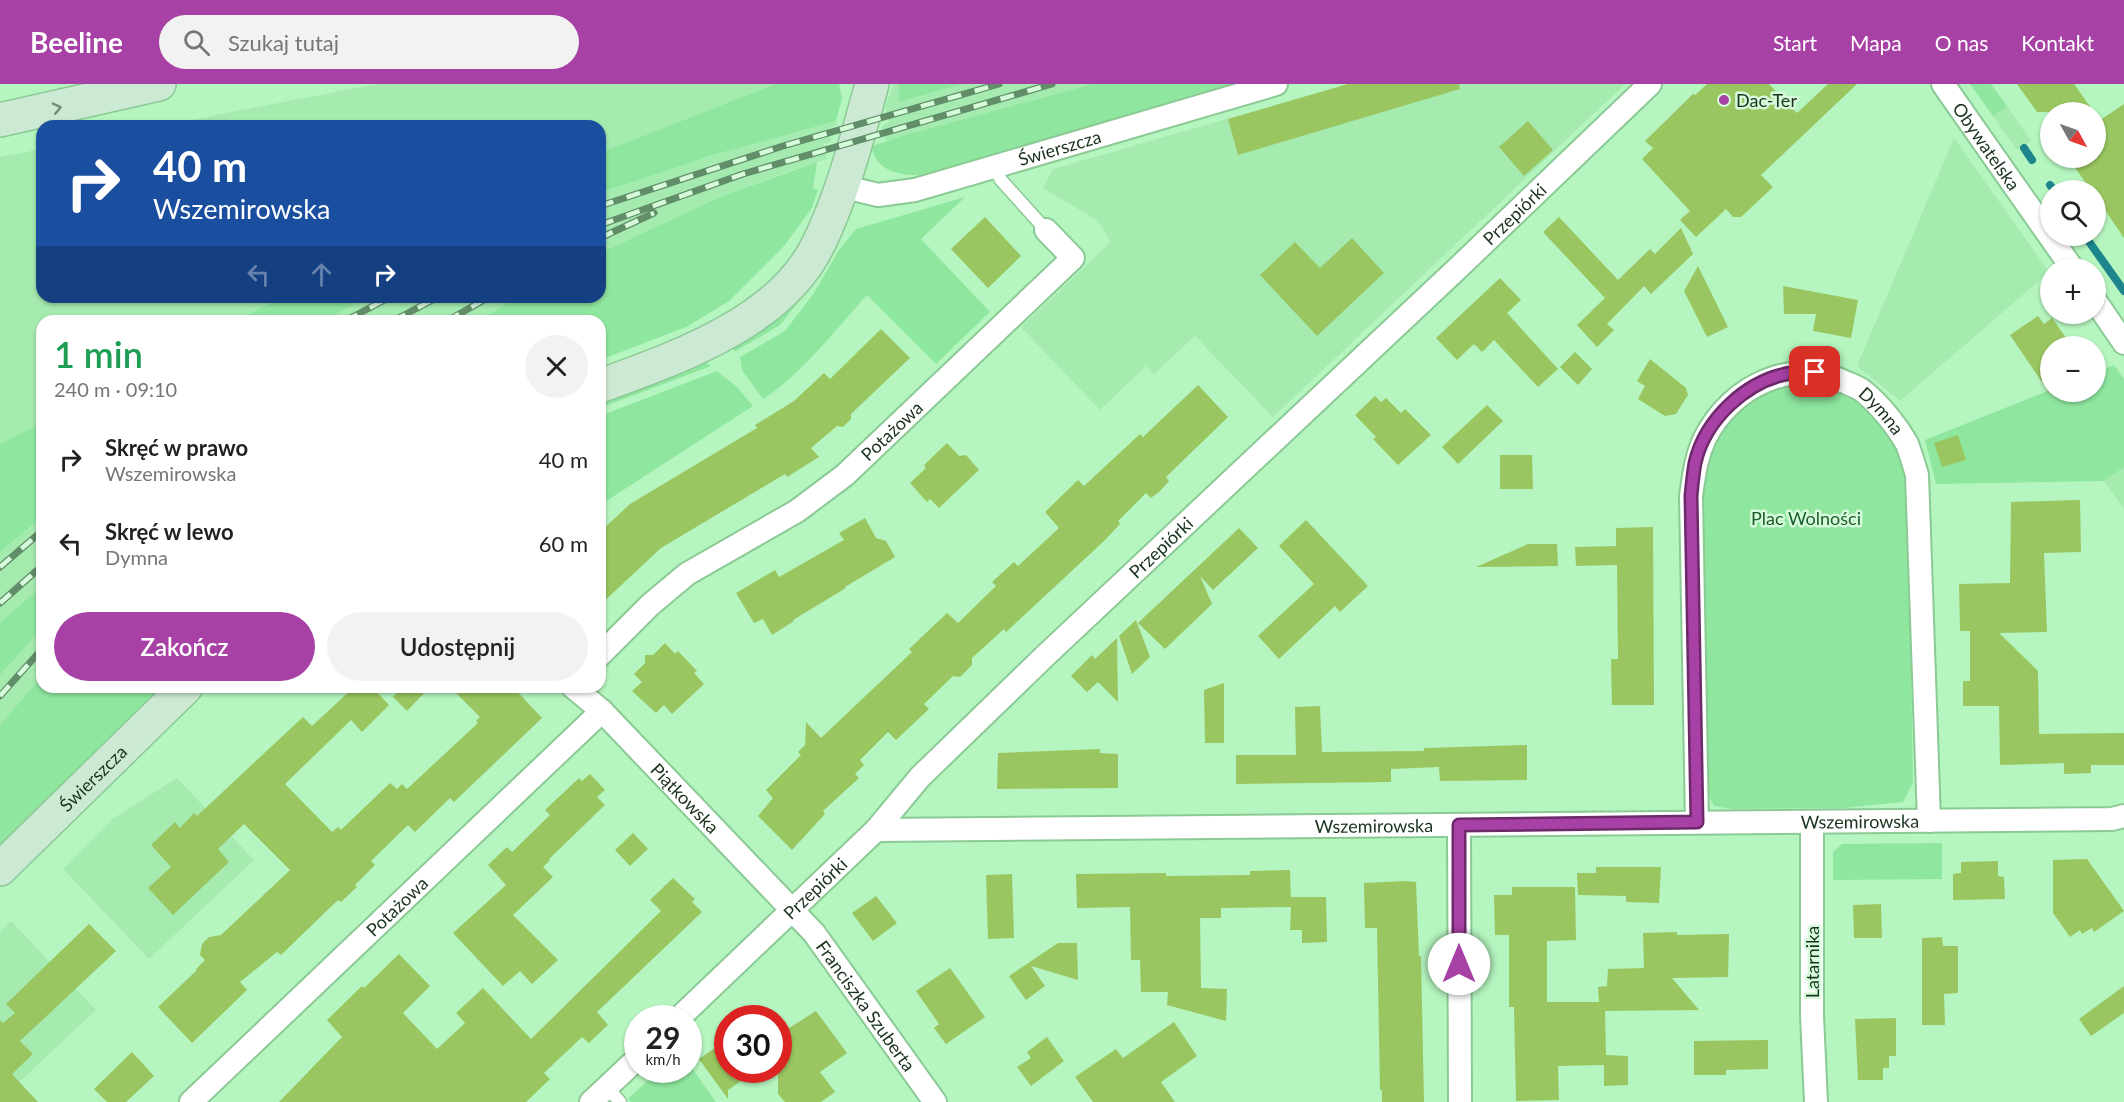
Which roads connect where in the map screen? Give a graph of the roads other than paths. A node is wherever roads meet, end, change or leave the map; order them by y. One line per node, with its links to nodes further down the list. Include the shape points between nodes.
1 (159, 84): 6 (street, one-way to 1)
2 (1276, 84): 7 (street, Świerszcza)
3 (1650, 84): 23 (street, Przepiórki, via 920,777)
4 (1943, 84): 10 (street, Obywatelska)
5 (870, 89): 8 (street)
6 (0, 120)
7 (994, 166): 8 (street, Świerszcza, via 890,194); 9 (lane, Potażowa, via 1001,180)
8 (841, 186): 13 (street, via 818,246 776,297 709,341)
9 (1046, 230): 14 (street, Potażowa, via 1073,258 845,475 797,511 687,574)
10 (2065, 258)
11 (2106, 317): 12 (street)
12 (2124, 343)
13 (606, 384)
14 (606, 649)
15 (180, 693): 24 (street, Świerszcza)
16 (580, 693): 17 (street, Piątkowska)
17 (602, 711): 25 (street, Piątkowska); 29 (street, Potażowa)
18 (1929, 821): 19 (street, Dymna, via 1917,475 1907,444 1886,414 1862,390 1832,375 1815,372 1791,373 1744,392 1720,414 1695,462 1691,496); 20 (street, Wszemirowska); 21 (street, Wszemirowska)
19 (1697, 822): 20 (street, Wszemirowska); 22 (street, Wszemirowska)
20 (1812, 822): 32 (street, Latarnika)
21 (2120, 824)
22 (1459, 825): 23 (street, Wszemirowska); 31 (street)
23 (876, 830): 25 (street, Przepiórki)
24 (0, 870)
25 (792, 911): 26 (street, Przepiórki); 30 (street, Franciszka Szuberta, via 814,933)
26 (693, 1005)
27 (624, 1075): 28 (street)
28 (606, 1097)
29 (190, 1102)
30 (935, 1102)
31 (1460, 1102)
32 (1816, 1102)

